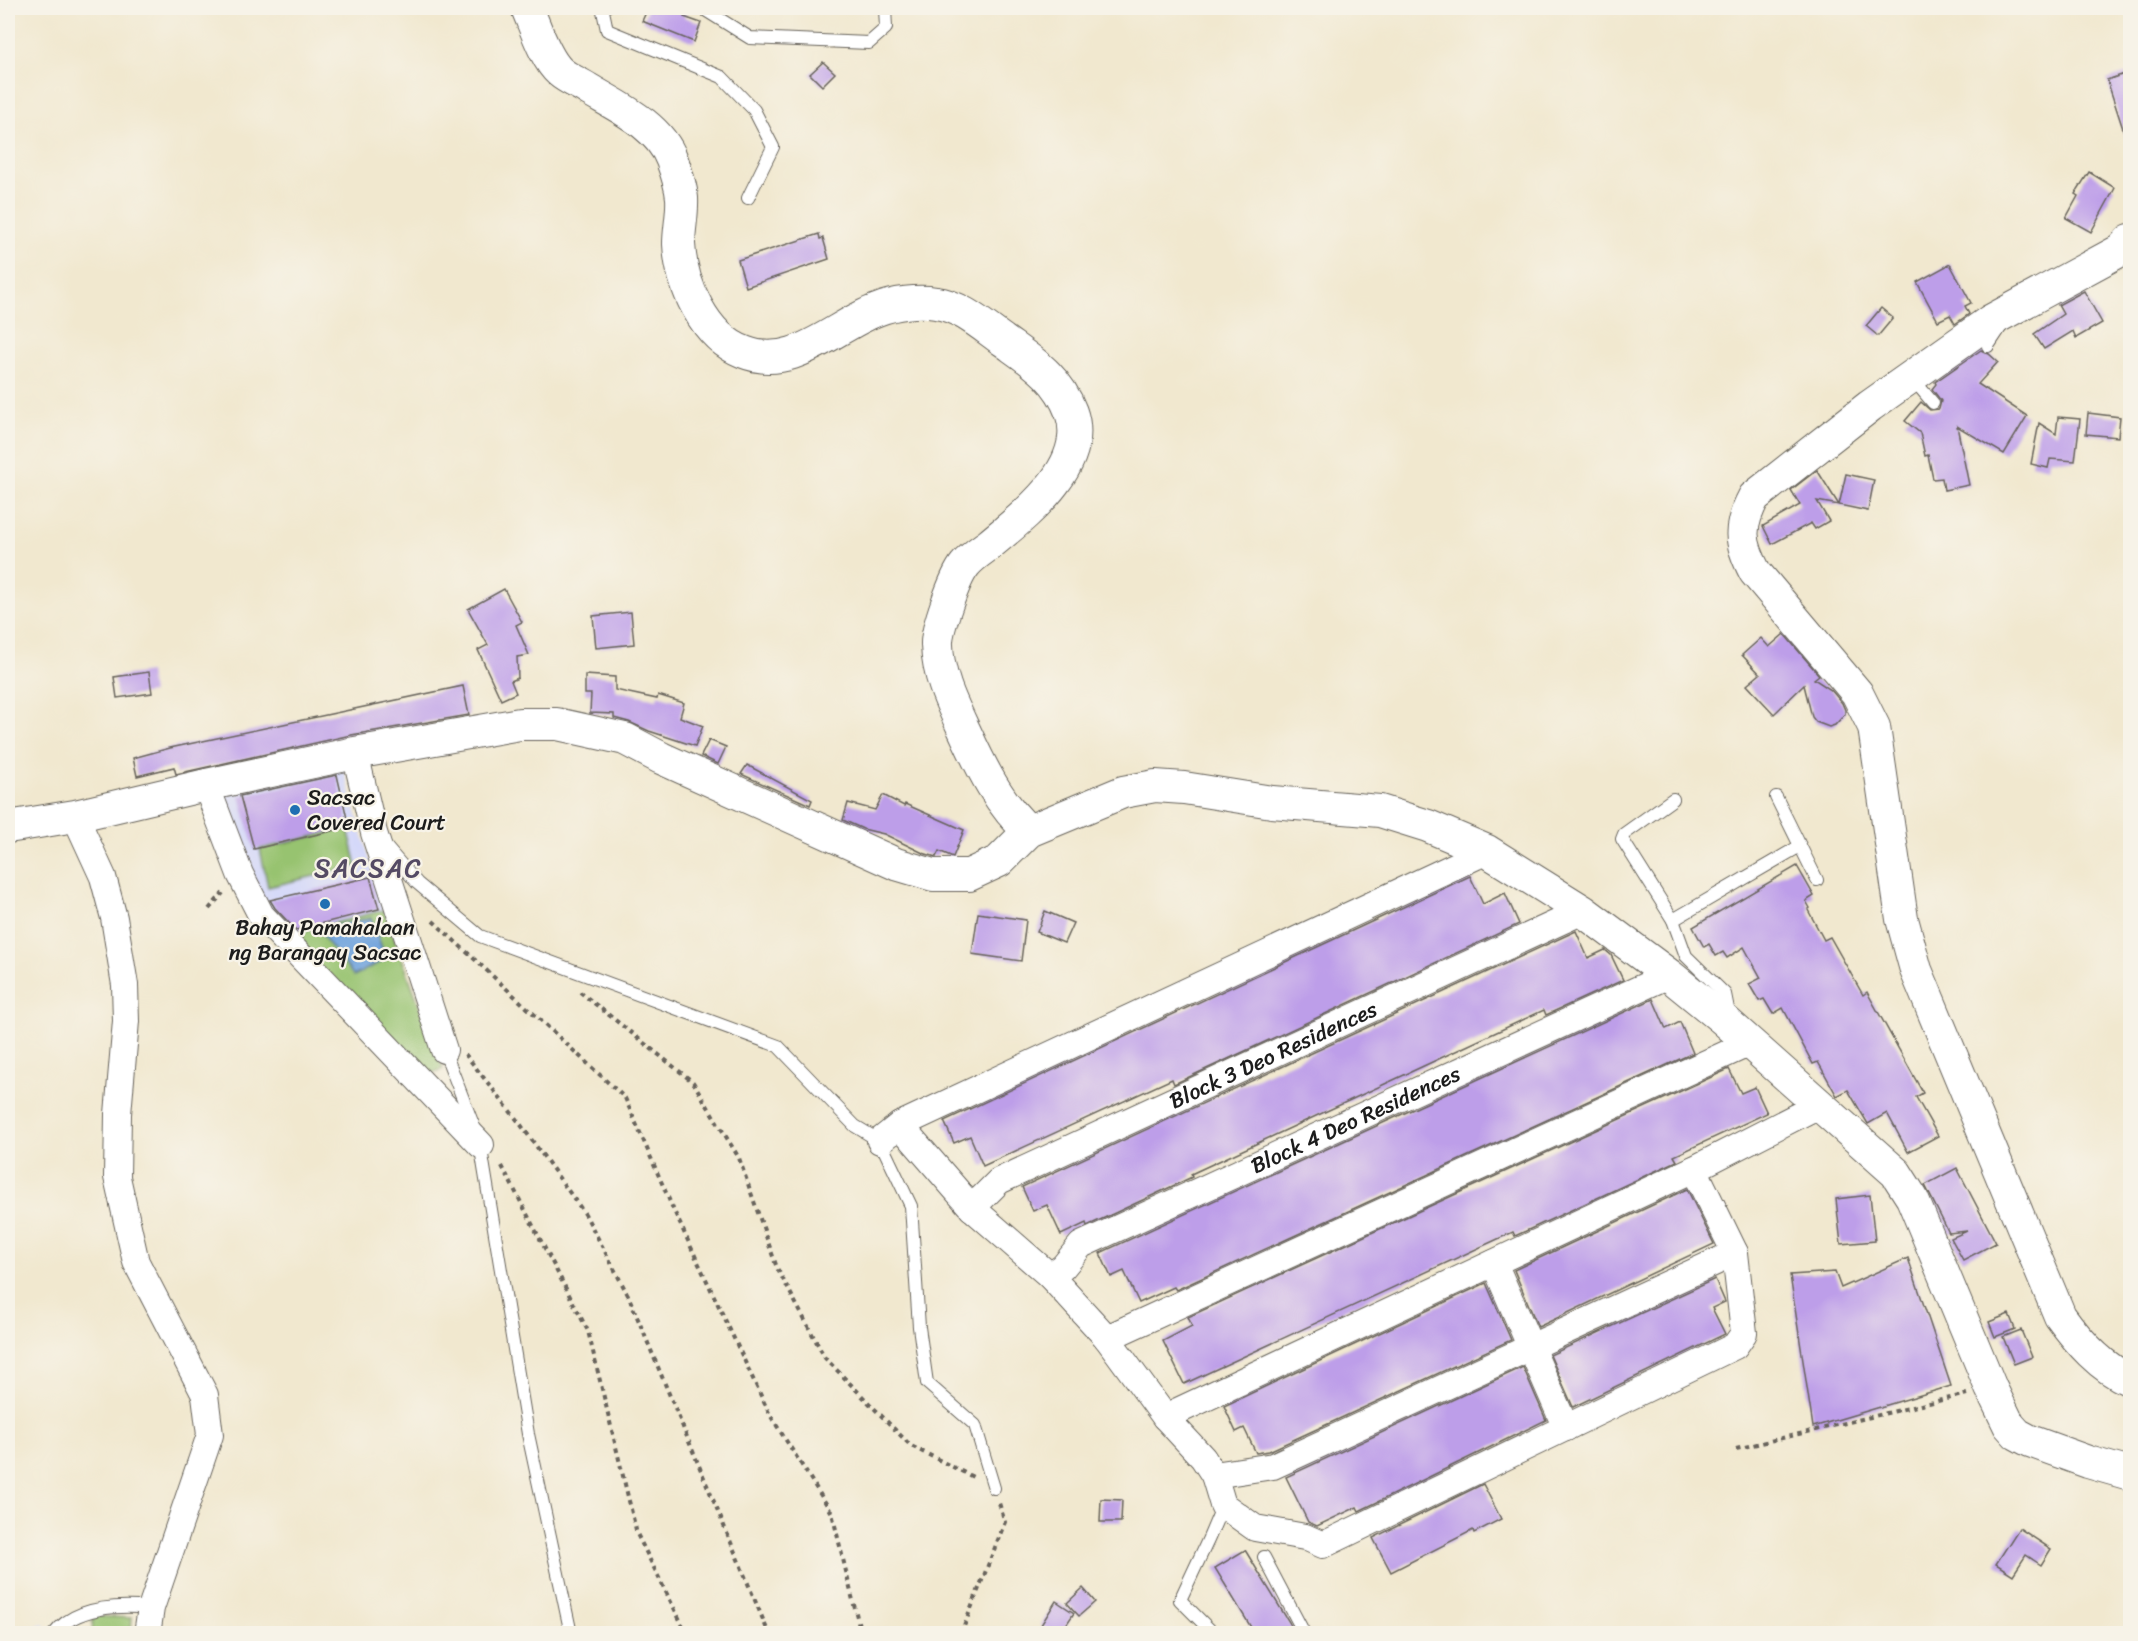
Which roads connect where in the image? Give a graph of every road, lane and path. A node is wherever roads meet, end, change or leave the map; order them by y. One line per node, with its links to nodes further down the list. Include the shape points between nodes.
1 (527, 8): 17 (street, via 552,63 562,74 657,134 672,158 682,197 681,264 705,320 726,343 766,358 794,354 877,310 935,302 952,307 981,325 1030,359 1060,388 1072,414 1074,430 1067,463 1051,487 964,566 942,614 936,643 944,687 980,763 1015,819)
2 (605, 8): 5 (lane, via 607,30 722,77 754,110 773,147)
3 (702, 8): 4 (lane, via 750,38 869,43 886,28)
4 (885, 8)
5 (748, 198)
6 (2130, 240): 7 (street, via 2121,250)
7 (2012, 309): 8 (lane); 9 (street)
8 (1988, 346)
9 (1912, 377): 10 (lane); 42 (street, via 1754,497 1743,517 1742,536 1755,572 1857,693 1874,727 1902,920 1916,970 2060,1316 2106,1366)
10 (1934, 403)
11 (355, 753): 12 (street); 17 (street, via 520,724 556,724 625,739 896,864 933,874 969,875 999,861); 18 (street)
12 (206, 785): 15 (street); 33 (street, via 240,874 261,915)
13 (1776, 797): 19 (lane)
14 (1673, 799): 24 (lane, via 1624,834 1623,839)
15 (75, 816): 16 (street); 52 (street, via 103,877 125,986 117,1177 136,1262 205,1395 210,1435)
16 (8, 827)
17 (1029, 831): 20 (street, via 1123,792 1155,786 1380,811)
18 (374, 833): 29 (street); 32 (lane, via 417,883 480,936 778,1046 855,1126)
19 (1800, 846): 21 (lane); 24 (lane)
20 (1487, 851): 22 (street); 31 (street)
21 (1817, 880)
22 (1583, 911): 25 (street); 36 (street, Block 3 Deo Residences, via 999,1181)
23 (432, 920): 58 (path, via 625,1098 770,1415 832,1513)
24 (1673, 920): 27 (lane, via 1686,956 1725,994 1728,1009)
25 (1670, 975): 27 (street); 39 (street, Block 4 Deo Residences, via 1082,1245)
26 (573, 986): 49 (path, via 693,1082 739,1158 777,1268 825,1358 911,1446)
27 (1723, 1019): 28 (street)
28 (1750, 1043): 30 (street); 40 (street)
29 (452, 1048): 33 (lane); 57 (path, via 521,1125 585,1214 628,1295)
30 (1819, 1105): 35 (street); 43 (street, via 1905,1185)
31 (900, 1125): 32 (street); 36 (street)
32 (880, 1141): 49 (lane, via 911,1206 927,1383 975,1425)
33 (481, 1145): 55 (lane, via 528,1434)
34 (501, 1165): 56 (path, via 588,1331 637,1534)
35 (1694, 1169): 37 (street); 38 (street)
36 (972, 1208): 39 (street)
37 (1735, 1252): 41 (street); 45 (street, via 1744,1333 1735,1346)
38 (1494, 1263): 41 (street); 44 (street)
39 (1050, 1276): 40 (street)
40 (1107, 1338): 44 (street)
41 (1532, 1346): 45 (street); 47 (street, via 1273,1466)
42 (2130, 1380)
43 (1991, 1388): 46 (path); 48 (street, via 2017,1434)
44 (1165, 1417): 47 (street)
45 (1566, 1428): 50 (street, via 1323,1545 1305,1537 1255,1528)
46 (1736, 1449)
47 (1214, 1474): 50 (street)
48 (2130, 1474)
49 (994, 1488): 59 (path, via 1005,1522)
50 (1223, 1504): 60 (lane, via 1180,1600)
51 (1264, 1557): 61 (lane)
52 (151, 1608): 53 (lane, via 131,1606 93,1611 74,1617); 54 (street)
53 (54, 1634)
54 (147, 1634)
55 (571, 1634)
56 (687, 1634)
57 (769, 1634)
58 (861, 1634)
59 (961, 1634)
60 (1214, 1634)
61 (1303, 1634)

